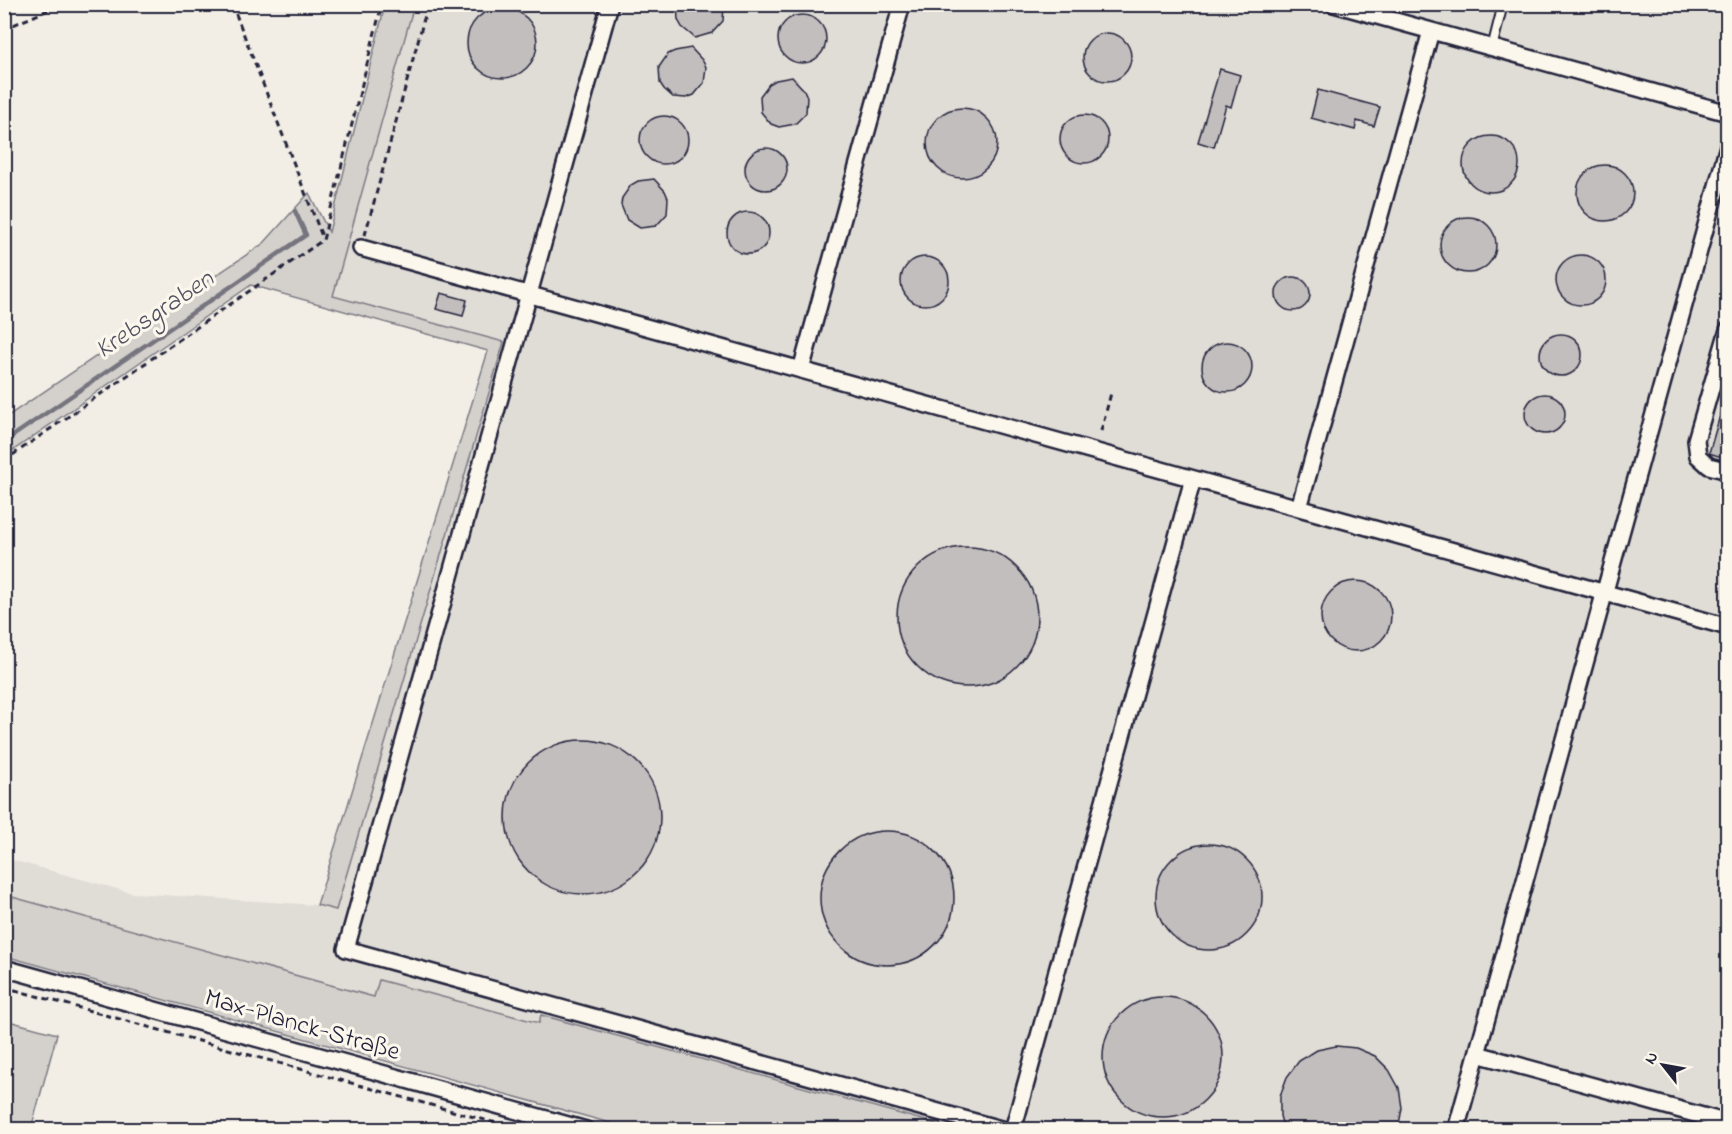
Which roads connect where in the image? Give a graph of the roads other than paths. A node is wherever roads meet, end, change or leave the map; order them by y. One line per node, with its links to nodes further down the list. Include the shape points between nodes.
1 (610, 4): 10 (street)
2 (902, 4): 12 (street)
3 (1334, 4): 5 (street)
4 (1503, 4): 6 (lane)
5 (1431, 32): 6 (street); 15 (street)
6 (1492, 48): 7 (street)
7 (1728, 113)
8 (1728, 146): 16 (street)
9 (361, 248): 10 (street)
10 (530, 295): 12 (street); 22 (street, via 346,950)
11 (1728, 330): 13 (street, via 1696,440 1698,456 1709,466)
12 (801, 370): 14 (street)
13 (1728, 471)
14 (1193, 478): 15 (street); 23 (street)
15 (1299, 508): 16 (street)
16 (1604, 592): 17 (street); 19 (street)
17 (1728, 627)
18 (4, 968): 21 (street, Max-Planck-Straße)
19 (1477, 1054): 20 (street); 24 (street)
20 (1728, 1123)
21 (586, 1130)
22 (1004, 1130)
23 (1013, 1130)
24 (1456, 1130)

